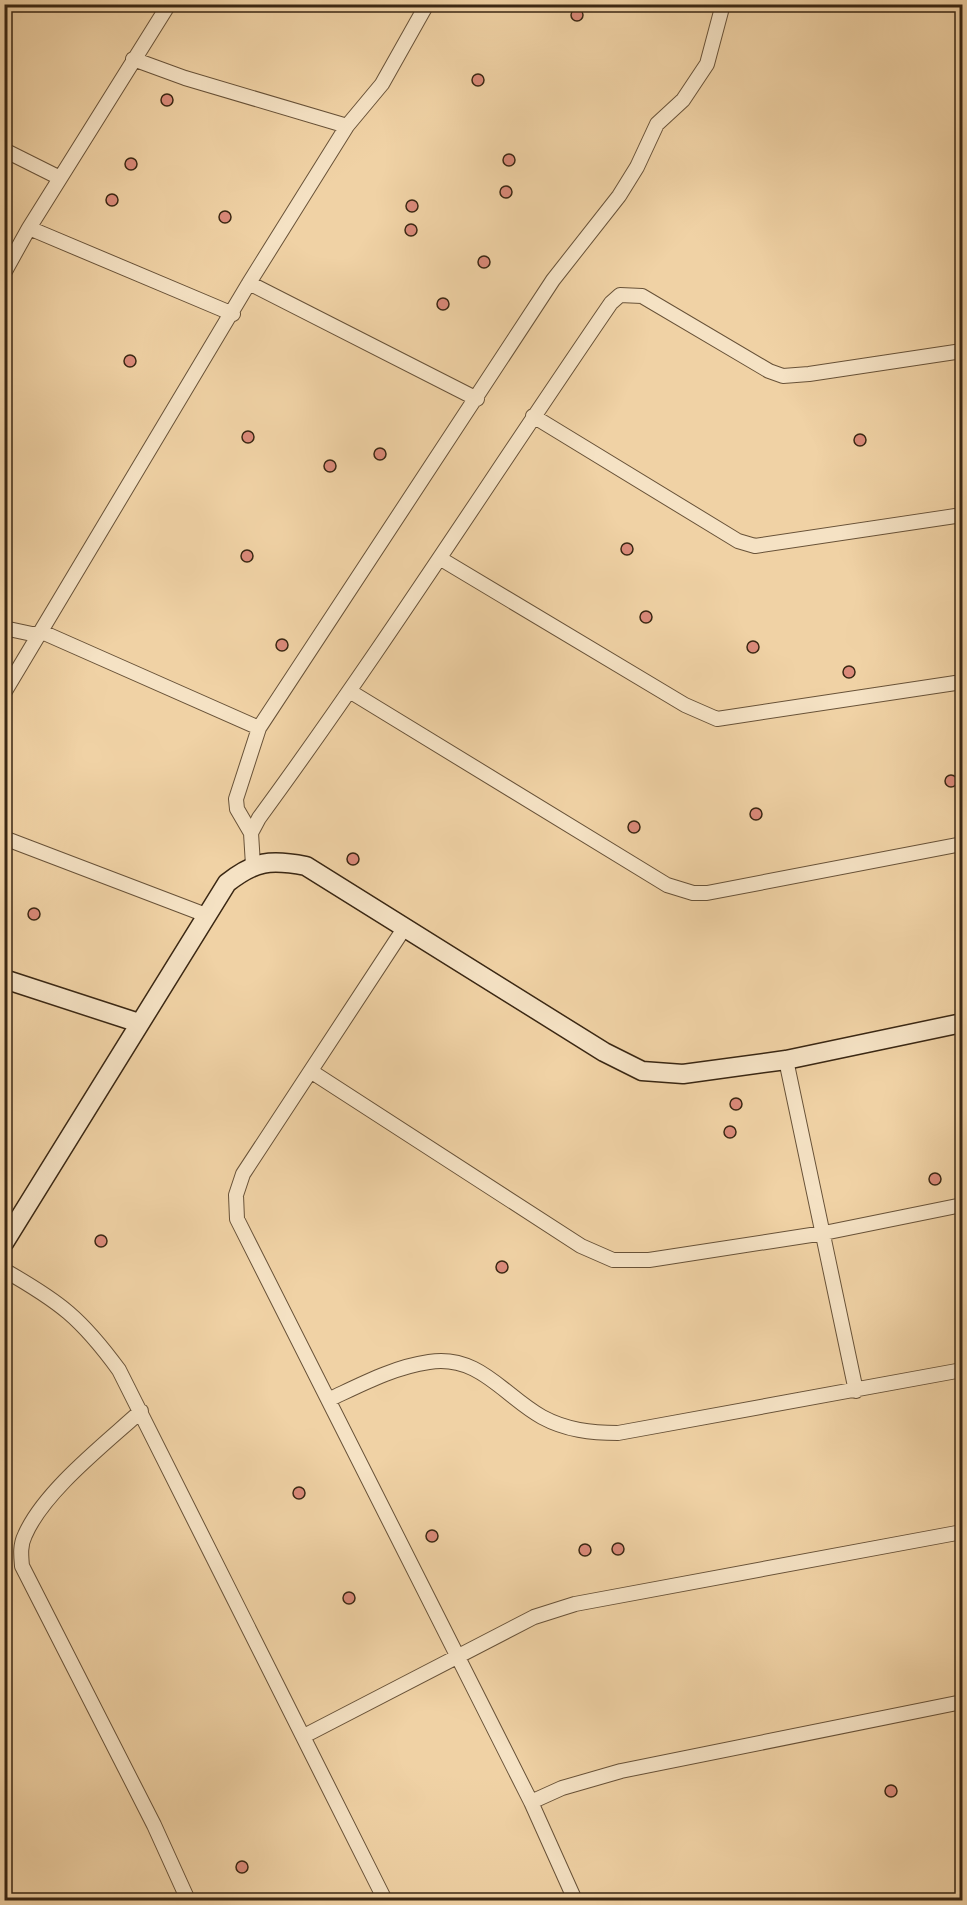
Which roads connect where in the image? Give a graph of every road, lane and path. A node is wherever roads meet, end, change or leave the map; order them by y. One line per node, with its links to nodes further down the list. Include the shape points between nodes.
1 (169, 4): 4 (street)
2 (427, 4): 5 (street, via 381,84)
3 (723, 4): 13 (street, via 706,64 695,82 683,100 657,124 619,196 553,280)
4 (133, 59): 5 (street); 7 (street)
5 (347, 126): 10 (street)
6 (4, 150): 7 (street)
7 (60, 178): 8 (street)
8 (29, 228): 9 (street); 11 (street)
9 (4, 273)
10 (249, 283): 11 (street); 13 (street)
11 (233, 314): 18 (street)
12 (962, 353): 14 (street, via 783,376 642,296 620,295)
13 (477, 399): 22 (street)
14 (534, 416): 15 (street, via 738,541 755,546); 16 (street)
15 (963, 515)
16 (441, 559): 19 (street, via 685,705 717,718); 20 (street)
17 (4, 628): 18 (street, via 32,634)
18 (42, 632): 21 (street); 22 (street)
19 (963, 682)
20 (351, 692): 23 (street); 25 (street, via 681,890 707,893)
21 (4, 693)
22 (259, 728): 23 (street, via 236,799 237,809)
23 (251, 833): 26 (street)
24 (4, 838): 27 (street)
25 (963, 844)
26 (253, 865): 27 (street, via 226,883); 28 (street, via 268,861 306,866)
27 (206, 915): 30 (street)
28 (405, 927): 32 (street, via 604,1052 642,1071 683,1074); 33 (street)
29 (4, 979): 30 (street)
30 (139, 1023): 36 (street)
31 (963, 1023): 32 (street)
32 (786, 1060): 35 (street)
33 (312, 1072): 35 (street, via 581,1246 613,1260 649,1260); 40 (street, via 243,1174 236,1207 242,1230)
34 (963, 1205): 35 (street)
35 (824, 1233): 39 (street)
36 (4, 1244)
37 (4, 1270): 41 (street, via 54,1299 79,1319 119,1370)
38 (963, 1370): 39 (street)
39 (856, 1391): 40 (street, via 618,1433 569,1428 542,1416 476,1369 455,1363 431,1361 391,1371)
40 (330, 1399): 43 (street)
41 (141, 1411): 45 (street); 47 (street, via 46,1502 24,1536 20,1550 22,1566)
42 (963, 1532): 43 (street, via 575,1604 534,1617)
43 (457, 1655): 45 (street); 46 (street)
44 (963, 1702): 46 (street, via 621,1771 571,1785)
45 (304, 1736): 48 (street)
46 (531, 1802): 49 (street)
47 (188, 1900)
48 (385, 1900)
49 (575, 1900)

